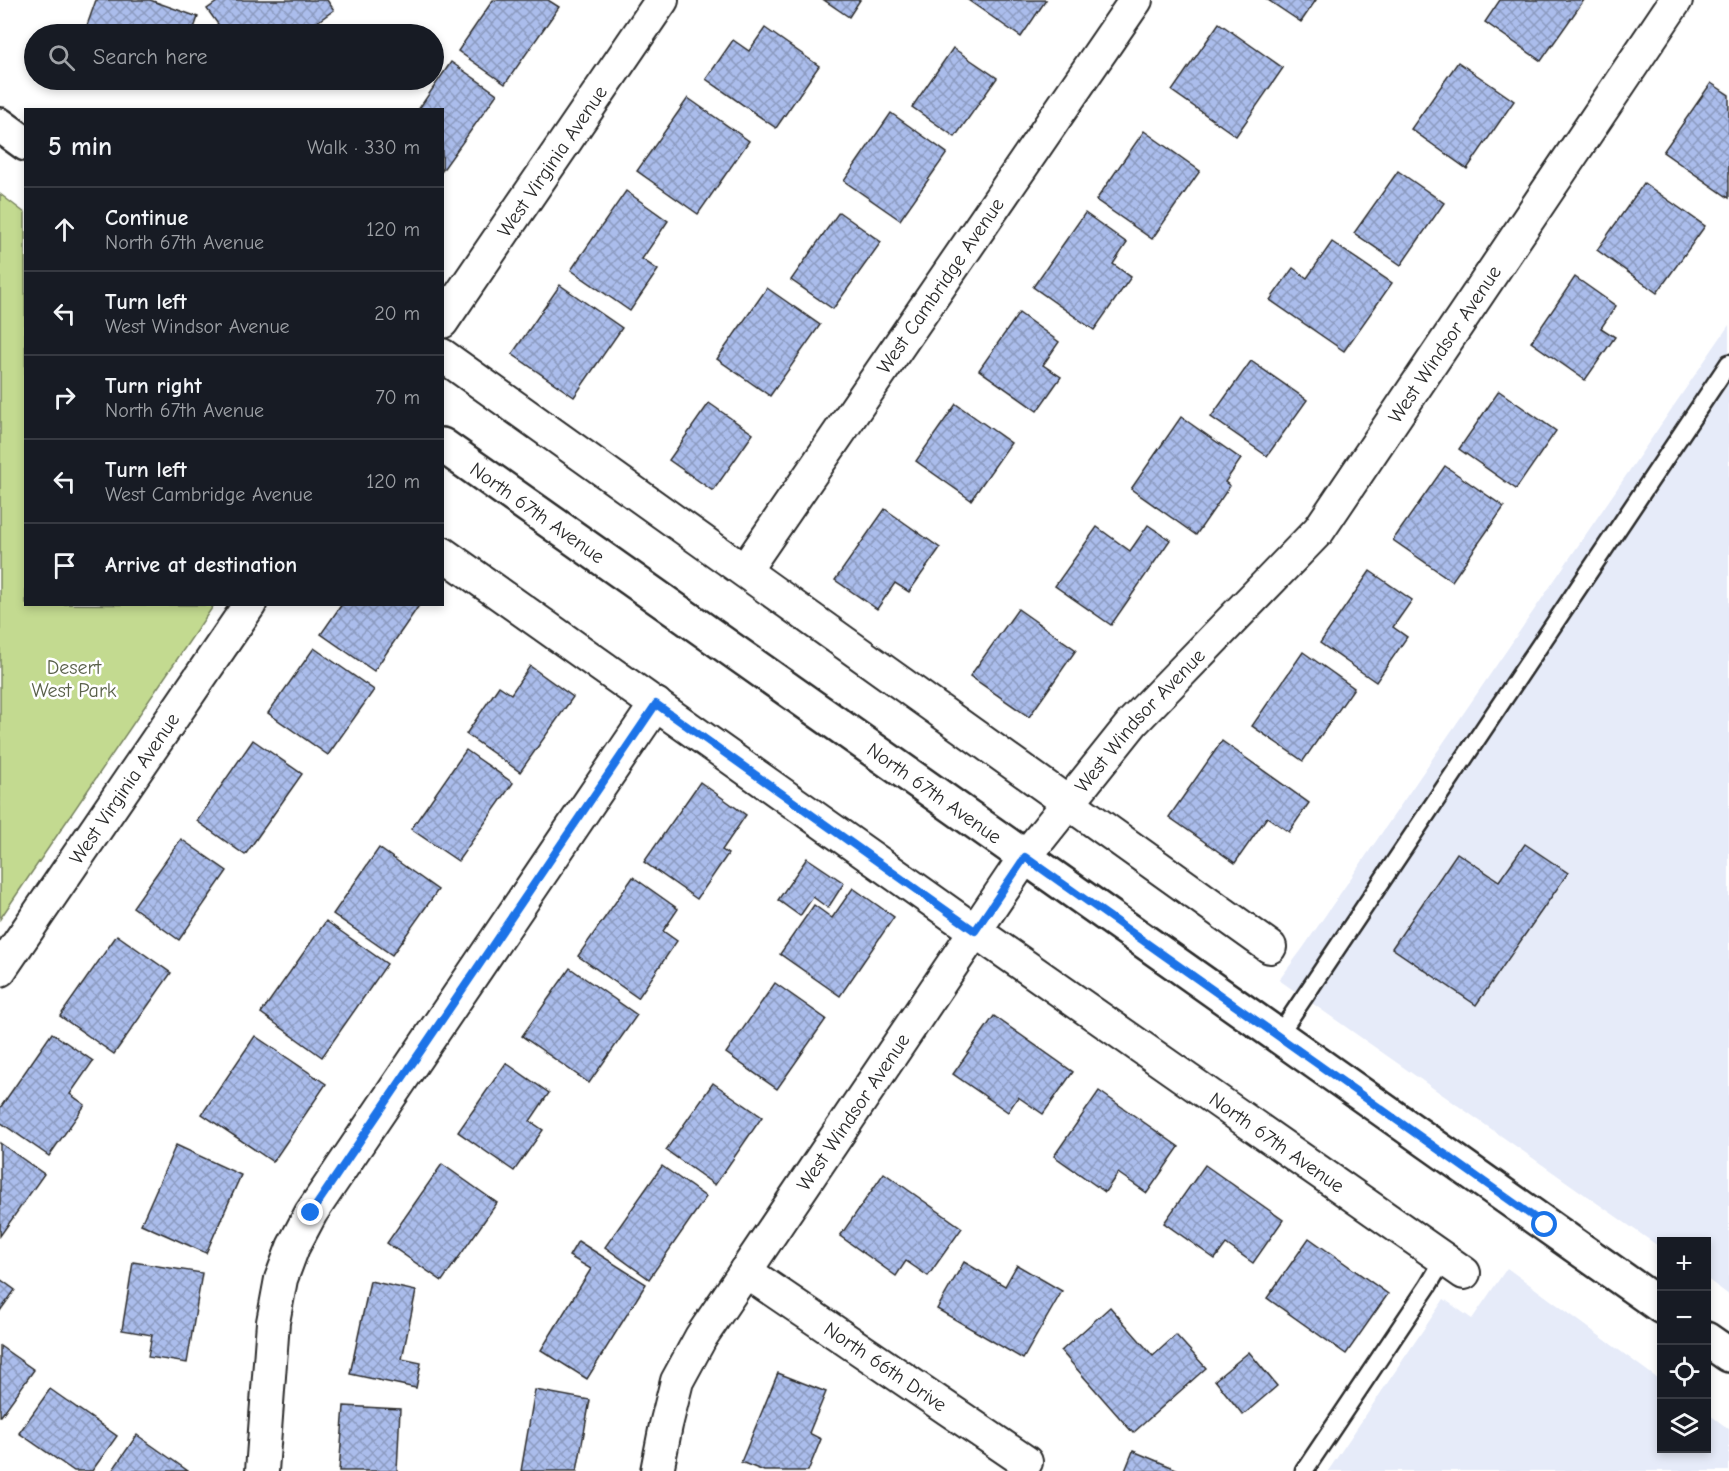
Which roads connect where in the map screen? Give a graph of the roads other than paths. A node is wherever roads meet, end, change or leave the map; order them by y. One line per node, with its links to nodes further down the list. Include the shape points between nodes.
1 (662, 0): 6 (street, West Virginia Avenue)
2 (1136, 0): 11 (street, West Cambridge Avenue)
3 (1676, 0): 14 (street, West Windsor Avenue, via 1319,530 1133,722)
4 (0, 125): 5 (main road)
5 (24, 143)
6 (444, 319)
7 (444, 356): 11 (street)
8 (1729, 363): 19 (lane)
9 (444, 446): 15 (main road, North 67th Avenue)
10 (444, 554): 13 (street, North 67th Avenue)
11 (745, 570): 14 (street)
12 (249, 606): 18 (street, West Virginia Avenue)
13 (656, 704): 16 (street, North 67th Avenue); 26 (street, via 306,1221 281,1279 273,1322)
14 (1069, 803): 15 (street, West Windsor Avenue); 17 (street)
15 (1025, 857): 16 (street, West Windsor Avenue); 19 (main road, North 67th Avenue)
16 (975, 931): 20 (street, North 67th Avenue); 21 (street, West Windsor Avenue)
17 (1270, 947)
18 (0, 970)
19 (1278, 1036): 22 (main road, North 67th Avenue)
20 (1454, 1266): 28 (lane, via 1422,1296)
21 (745, 1271): 25 (street, North 66th Drive); 27 (street, West Windsor Avenue, via 701,1337 678,1381)
22 (1657, 1303)
23 (1711, 1342): 24 (main road)
24 (1729, 1355)
25 (1026, 1462)
26 (262, 1471)
27 (657, 1471)
28 (1304, 1471)

